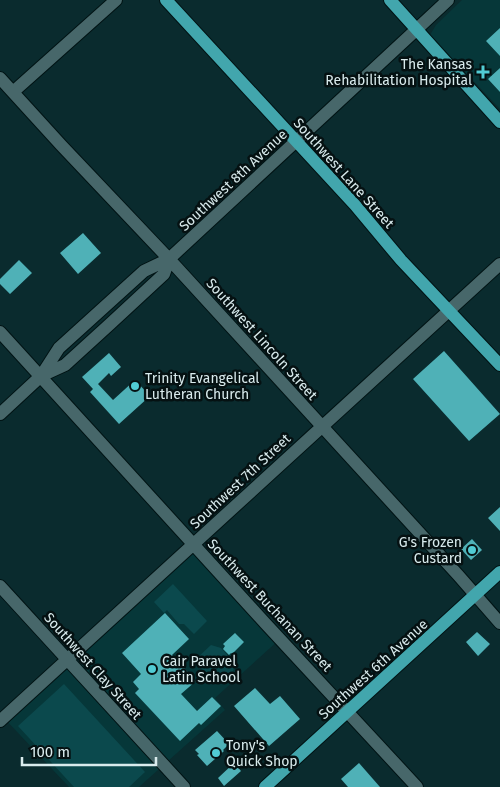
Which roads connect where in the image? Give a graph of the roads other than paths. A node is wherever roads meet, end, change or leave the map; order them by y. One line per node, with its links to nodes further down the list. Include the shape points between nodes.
1 (116, 0): 7 (street)
2 (166, 0): 9 (main road, Southwest Lane Street)
3 (390, 0): 5 (main road)
4 (448, 0): 5 (street, Southwest 8th Avenue)
5 (417, 30): 8 (main road); 9 (street, Southwest 8th Avenue)
6 (0, 78): 7 (street, Southwest Lincoln Street)
7 (13, 92): 10 (street, Southwest Lincoln Street)
8 (500, 122)
9 (296, 142): 10 (street, Southwest 8th Avenue); 12 (main road, Southwest Lane Street)
10 (169, 259): 15 (street, Southwest 8th Avenue, via 164,274 110,324 65,365); 17 (street, Southwest Lincoln Street)
11 (500, 264): 12 (street, Southwest 7th Street)
12 (448, 311): 14 (main road, Southwest Lane Street); 17 (street, Southwest 7th Street)
13 (0, 332): 15 (street, Southwest Buchanan Street)
14 (500, 365)
15 (41, 376): 16 (street, Southwest 8th Avenue); 18 (street, Southwest Buchanan Street)
16 (0, 414)
17 (321, 426): 18 (street, Southwest 7th Street); 21 (street, Southwest Lincoln Street)
18 (194, 544): 23 (street, Southwest 7th Street); 24 (street, Southwest Buchanan Street)
19 (500, 572): 21 (main road, Southwest 6th Avenue)
20 (0, 586): 23 (street, Southwest Clay Street)
21 (476, 595): 22 (street, Southwest Lincoln Street); 24 (main road, Southwest 6th Avenue)
22 (500, 623)
23 (66, 659): 25 (street, Southwest 7th Street); 26 (street, Southwest Clay Street)
24 (348, 712): 27 (main road, Southwest 6th Avenue); 28 (street, Southwest Buchanan Street)
25 (0, 721)
26 (184, 787)
27 (266, 787)
28 (417, 787)

